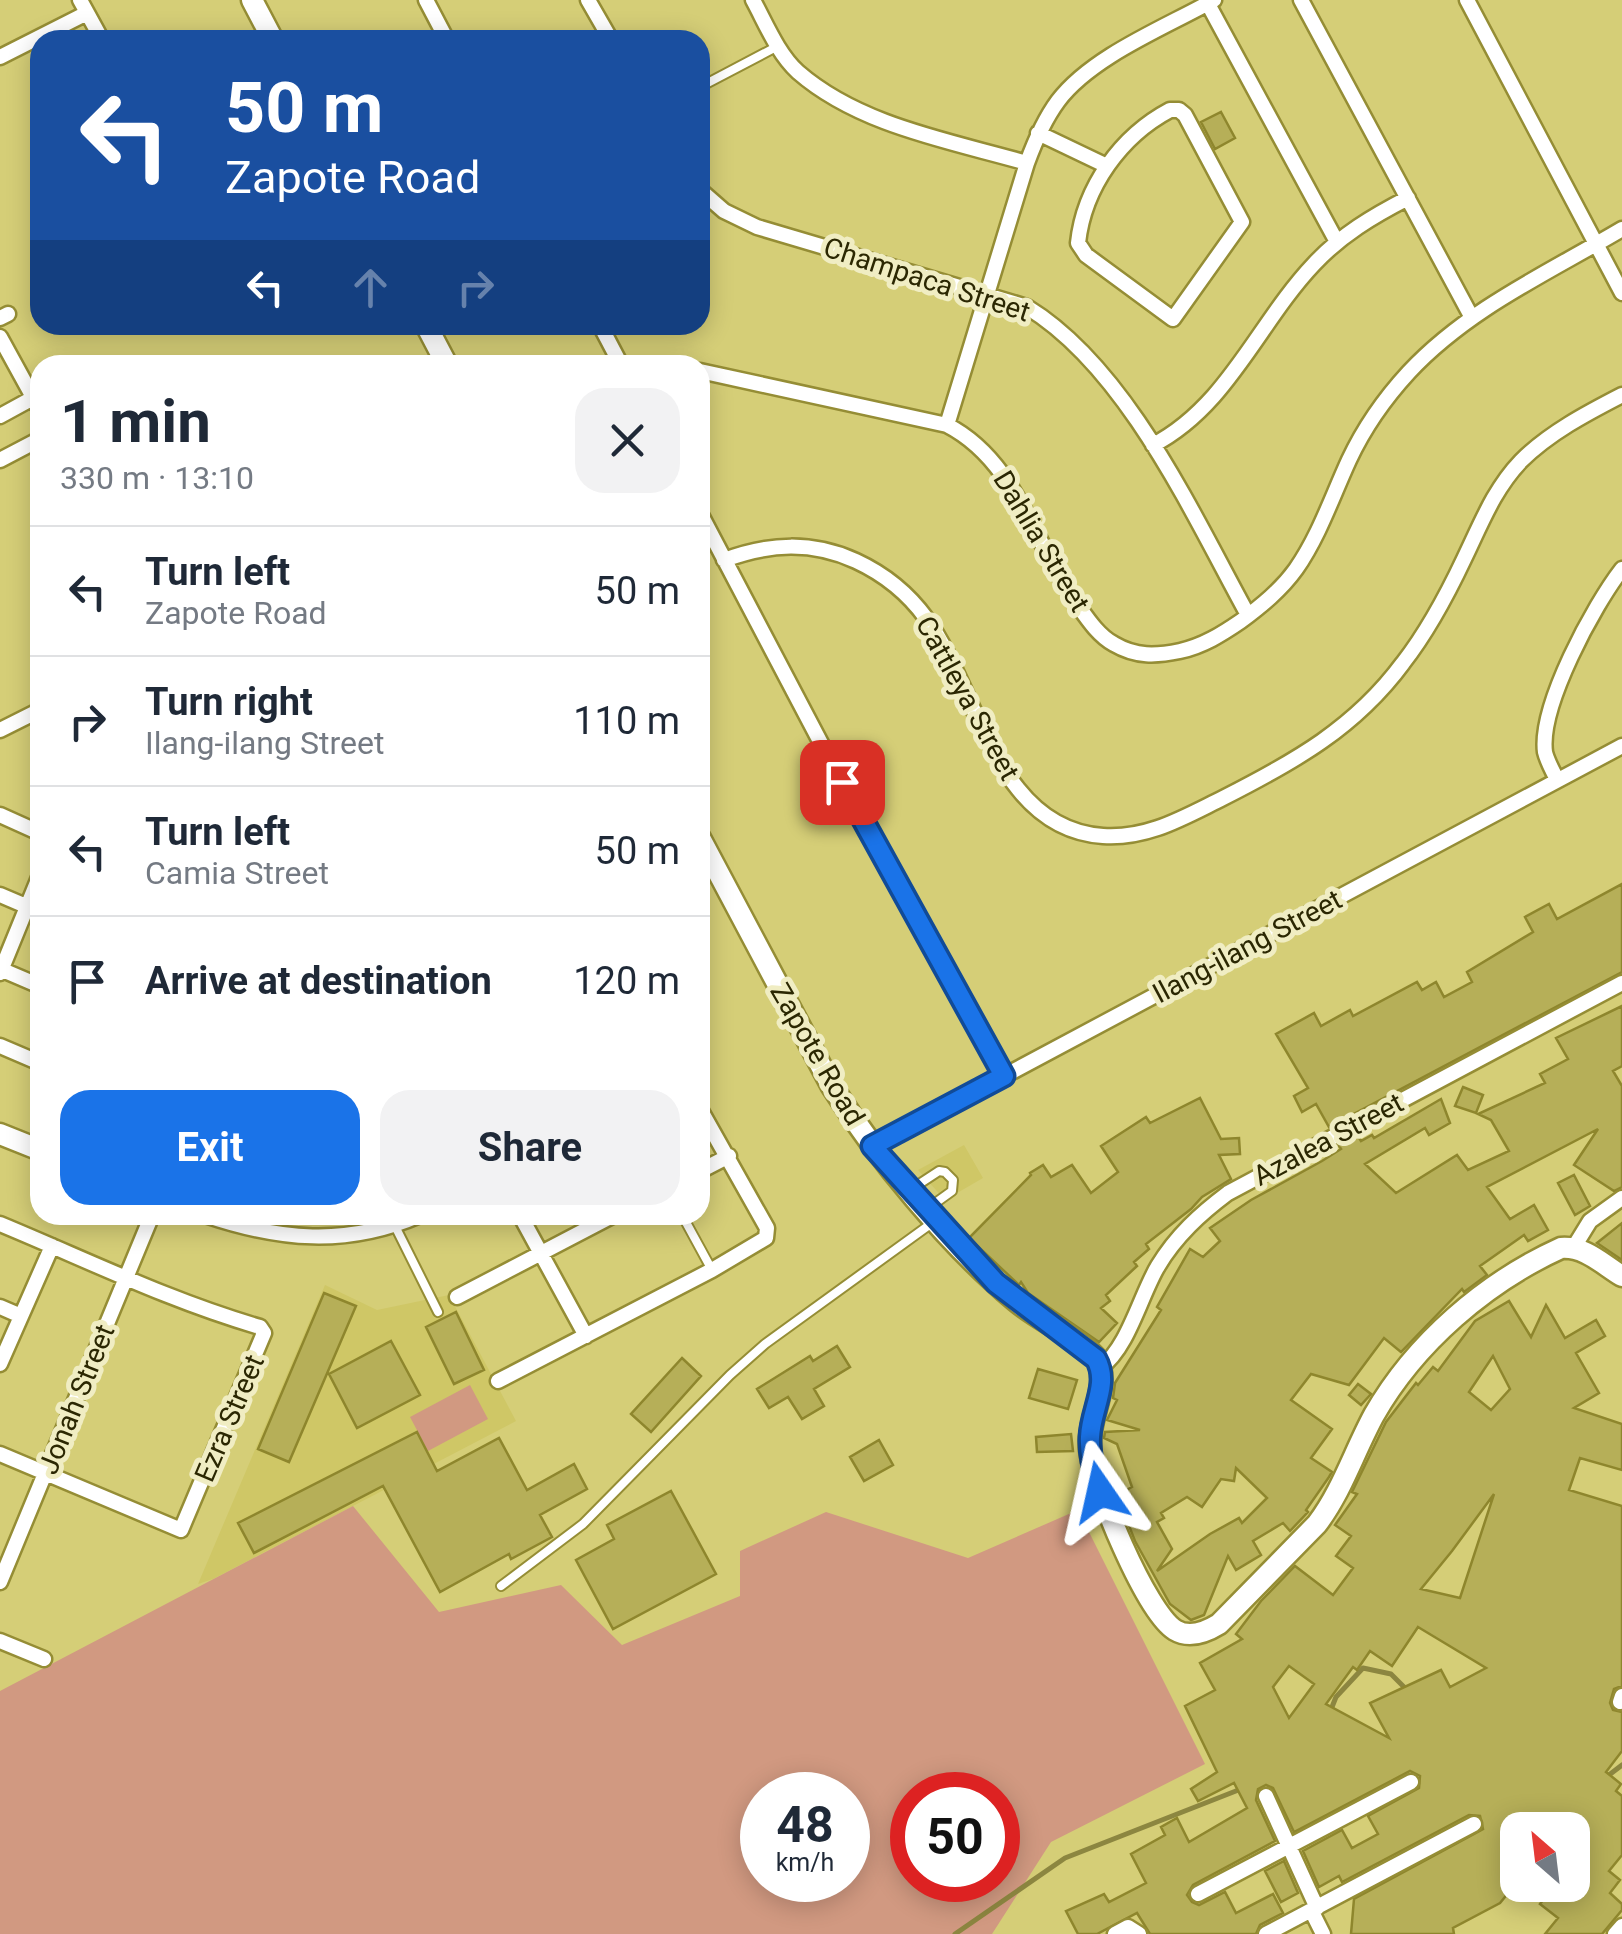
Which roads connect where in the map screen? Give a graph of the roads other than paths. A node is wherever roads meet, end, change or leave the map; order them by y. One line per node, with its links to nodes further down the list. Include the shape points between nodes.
1 (252, 0): 11 (main road)
2 (426, 0): 12 (street)
3 (588, 0): 13 (street)
4 (753, 0): 15 (street)
5 (1301, 0): 21 (street)
6 (1467, 0): 25 (street)
7 (1211, 2): 18 (street, via 1080,78); 24 (street)
8 (84, 6): 9 (street); 10 (street)
9 (44, 30)
10 (97, 30)
11 (268, 30)
12 (442, 30)
13 (605, 30)
14 (30, 39): 16 (street)
15 (778, 46): 17 (lane); 19 (street, via 796,70 865,113)
16 (0, 57)
17 (710, 82)
18 (1038, 133): 19 (street); 20 (street)
19 (1027, 163): 26 (street)
20 (1106, 166): 20 (street, via 1078,243 1168,317 1177,317 1240,229 1241,215 1179,110 1141,128)
21 (1408, 198): 24 (street); 28 (street)
22 (710, 199): 26 (street, Champaca Street, via 756,226)
23 (1622, 228): 25 (street, Dahlia Street)
24 (1337, 242): 38 (street, via 1204,408)
25 (1596, 244): 27 (street); 28 (street, Dahlia Street)
26 (989, 294): 36 (street); 38 (street, Champaca Street, via 1027,306 1064,334)
27 (1622, 294)
28 (1471, 316): 43 (street, Dahlia Street, via 1375,413 1295,570)
29 (0, 337): 30 (street)
30 (7, 366): 33 (street)
31 (710, 372): 36 (street, Dahlia Street)
32 (1622, 394): 41 (street, Cattleya Street, via 1575,420 1504,481 1431,624 1367,705 1302,758 1134,836 1066,828 1036,812 1008,775 927,619 880,572 799,544)
33 (30, 395)
34 (30, 406): 35 (street)
35 (0, 416)
36 (946, 425): 43 (street, Dahlia Street, via 971,437 1004,474 1065,587 1112,644 1157,656 1194,648)
37 (30, 444): 39 (street)
38 (1152, 445): 43 (street, Champaca Street)
39 (0, 460)
40 (710, 547): 41 (street)
41 (724, 560): 59 (street)
42 (1622, 569): 47 (street, via 1590,622 1546,722 1546,754)
43 (1248, 616)
44 (30, 715): 45 (street)
45 (0, 730)
46 (1622, 746): 47 (street, Ilang-ilang Street)
47 (1557, 780): 59 (street, Ilang-ilang Street)
48 (0, 815): 49 (street)
49 (30, 828)
50 (710, 857): 63 (main road, Zapote Road, via 832,1085)
51 (0, 895): 52 (street)
52 (30, 907)
53 (30, 916): 54 (street)
54 (0, 970): 55 (street)
55 (30, 982)
56 (1622, 983): 88 (street, Azalea Street, via 1228,1193 1174,1242)
57 (0, 1046): 58 (street)
58 (30, 1059)
59 (1004, 1076): 63 (street, Ilang-ilang Street)
60 (710, 1126): 64 (street)
61 (0, 1134): 62 (main road)
62 (30, 1146)
63 (872, 1146): 66 (main road, Zapote Road)
64 (728, 1156): 65 (street); 79 (street, via 766,1238)
65 (710, 1166)
66 (910, 1190): 68 (main road, Zapote Road); 68 (lane, via 939,1171 950,1175 952,1191)
67 (1622, 1198): 77 (street, via 1590,1221)
68 (931, 1214): 88 (main road, Zapote Road, via 996,1283 1091,1352); 93 (lane, via 764,1344 583,1524)
69 (0, 1224): 76 (street)
70 (148, 1225): 81 (street, Jonah Street)
71 (234, 1225): 75 (street, via 302,1238)
72 (525, 1225): 78 (street)
73 (595, 1225): 78 (street)
74 (687, 1225): 79 (lane)
75 (395, 1226): 84 (lane)
76 (52, 1246): 81 (street); 85 (street)
77 (1574, 1247): 80 (main road); 88 (main road, via 1546,1255 1488,1291 1434,1338 1382,1402 1317,1524 1219,1624 1199,1634 1174,1630 1161,1617 1100,1492 1090,1447)
78 (540, 1254): 82 (street); 86 (street)
79 (712, 1270): 86 (street)
80 (1622, 1276)
81 (125, 1280): 91 (street, Jonah Street); 91 (street, Ezra Street, via 264,1333 181,1530)
82 (457, 1297)
83 (0, 1307): 85 (street)
84 (438, 1312)
85 (20, 1316): 87 (street)
86 (586, 1336): 89 (street)
87 (0, 1364)
88 (1101, 1367)
89 (498, 1381)
90 (0, 1454): 91 (street)
91 (45, 1475): 92 (street, Jonah Street)
92 (0, 1582)
93 (500, 1586)
94 (0, 1641): 95 (street)
95 (44, 1659)
96 (1411, 1782): 99 (street)
97 (1266, 1796): 99 (street)
98 (1474, 1824): 101 (street)
99 (1288, 1847): 100 (street); 101 (street)
100 (1198, 1894)
101 (1314, 1909): 105 (street); 106 (street)
102 (1622, 1926): 107 (street)
103 (1115, 1934): 104 (street, via 1128,1927)
104 (1139, 1934)
105 (1266, 1934)
106 (1323, 1934)
107 (1616, 1934)

